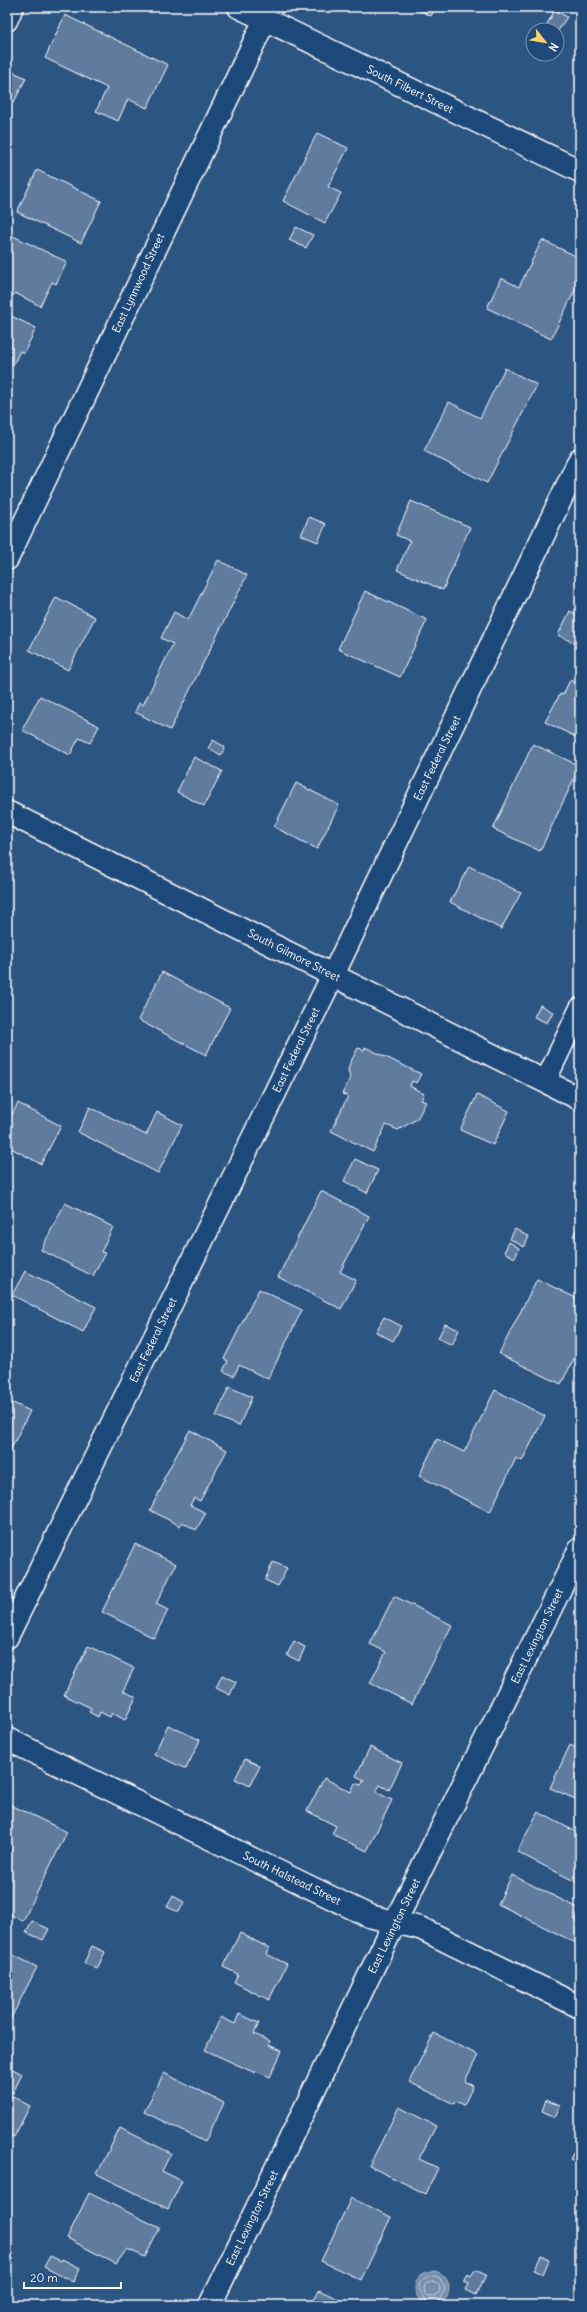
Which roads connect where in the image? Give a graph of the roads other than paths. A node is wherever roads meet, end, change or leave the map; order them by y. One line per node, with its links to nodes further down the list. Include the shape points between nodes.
1 (13, 7): 4 (lane)
2 (239, 7): 3 (street, South Filbert Street)
3 (268, 13): 5 (street, South Filbert Street); 7 (street, East Lynnwood Street)
4 (7, 21)
5 (580, 171)
6 (580, 460): 9 (street, East Federal Street)
7 (7, 559)
8 (7, 812): 9 (street, South Gilmore Street)
9 (333, 975): 11 (street, South Gilmore Street); 14 (street, East Federal Street)
10 (580, 1008): 11 (lane)
11 (545, 1082): 12 (street, South Gilmore Street)
12 (580, 1099)
13 (580, 1549): 16 (street, East Lexington Street)
14 (7, 1637)
15 (7, 1739): 16 (street, South Halstead Street, via 369,1916)
16 (395, 1922): 17 (street, South Halstead Street, via 420,1928); 18 (street, East Lexington Street)
17 (580, 2007)
18 (210, 2305)

